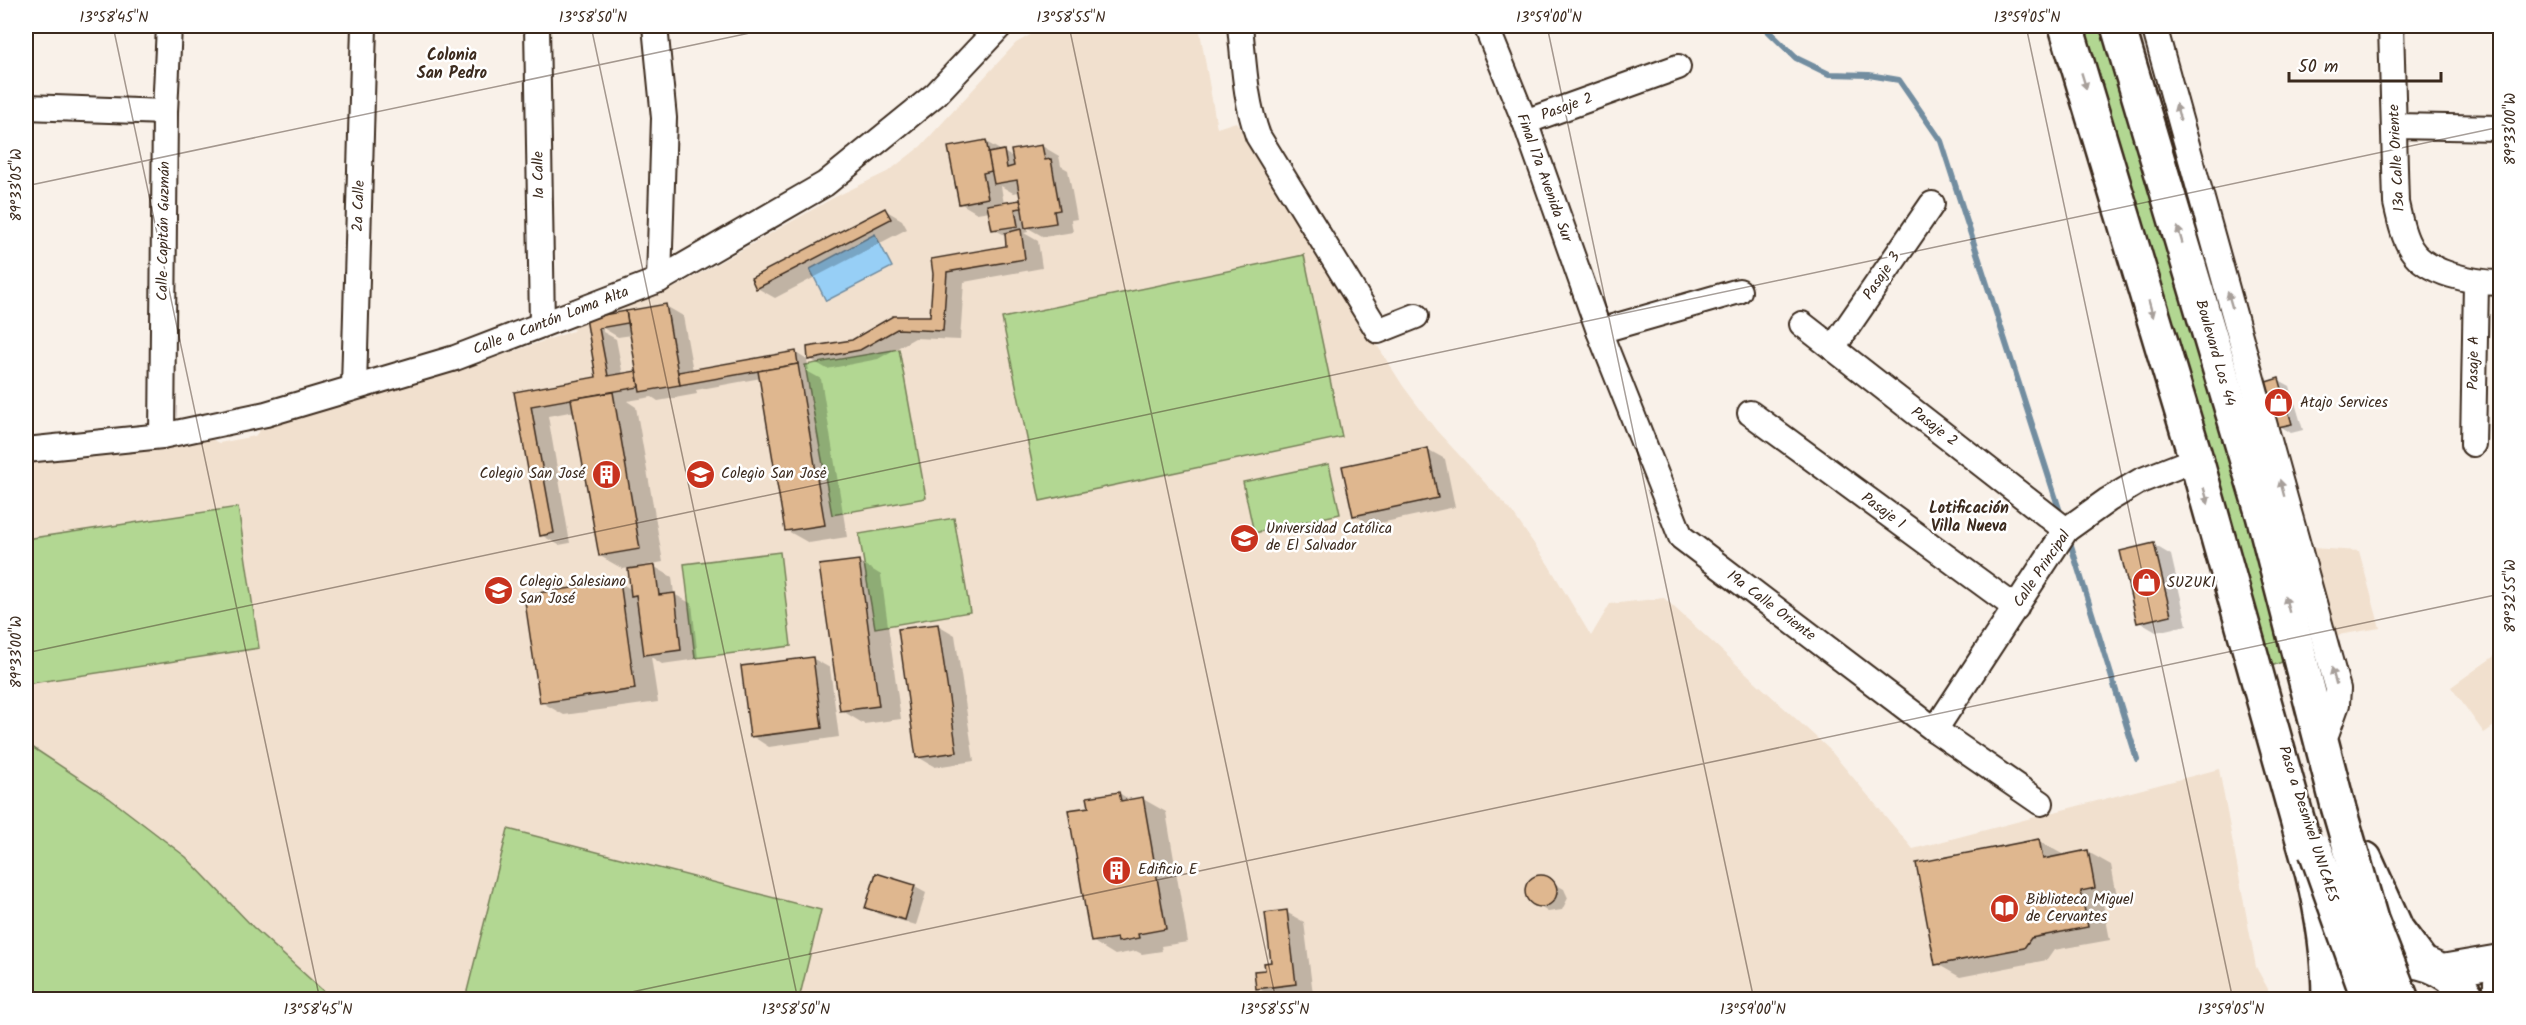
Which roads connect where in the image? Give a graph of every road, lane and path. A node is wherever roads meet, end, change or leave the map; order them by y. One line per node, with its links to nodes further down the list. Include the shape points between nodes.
1 (169, 26): 14 (street, Calle Capitán Guzmán)
2 (364, 26): 28 (street, 2a Calle)
3 (537, 26): 24 (street, 1a Calle)
4 (655, 26): 19 (street, via 664,117)
5 (1000, 26): 19 (street, Calle a Cantón Loma Alta, via 936,94 825,184)
6 (1240, 26): 23 (street, via 1246,93 1258,136 1378,331)
7 (1486, 26): 15 (street, Final 17a Avenida Sur)
8 (2066, 26): 33 (highway, one-way to 33)
9 (2118, 26): 37 (highway, Boulevard Los 44, one-way to 9, via 2263,515)
10 (2154, 26): 39 (street, one-way to 10, via 2338,689)
11 (2391, 26): 16 (street, 13a Calle Oriente)
12 (1678, 67): 15 (street, Pasaje 2)
13 (26, 107): 14 (street)
14 (165, 112): 30 (street, Calle Capitán Guzmán)
15 (1525, 122): 26 (street, Final 17a Avenida Sur)
16 (2395, 126): 17 (street); 20 (street, 13a Calle Oriente, via 2396,203 2410,250 2434,270)
17 (2500, 128)
18 (1932, 204): 27 (street, Pasaje 3)
19 (659, 280): 24 (street, Calle a Cantón Loma Alta)
20 (2476, 283): 21 (street, 13a Calle Oriente); 31 (street, Pasaje A)
21 (2500, 283)
22 (1739, 291): 26 (street)
23 (1416, 316)
24 (542, 324): 28 (street, Calle a Cantón Loma Alta, via 456,358)
25 (1802, 324): 27 (street, Pasaje 2)
26 (1599, 331): 38 (street, 19a Calle Oriente, via 1681,537)
27 (1833, 348): 34 (street, Pasaje 2)
28 (354, 387): 30 (street, Calle a Cantón Loma Alta, via 266,414)
29 (1750, 413): 35 (street, Pasaje 1)
30 (162, 436): 32 (street, Calle a Cantón Loma Alta)
31 (2473, 444)
32 (26, 450)
33 (2196, 459): 34 (street, Calle Principal, via 2140,481); 36 (highway, one-way to 36)
34 (2066, 530): 35 (street, Calle Principal)
35 (2016, 608): 38 (street, Calle Principal)
36 (2250, 647): 45 (highway, via 2324,920); 46 (highway, Paso a Desnivel UNICAES, bridge)
37 (2307, 681): 39 (highway); 47 (highway, Paso a Desnivel UNICAES, bridge, via 2371,921)
38 (1935, 730): 40 (street, 19a Calle Oriente)
39 (2327, 732): 42 (highway, via 2357,837 2397,930)
40 (2041, 803)
41 (2500, 961): 42 (main road)
42 (2432, 967): 45 (main road, via 2397,961 2369,967 2347,980); 48 (main road, via 2457,982)
43 (2500, 982): 44 (main road)
44 (2500, 996)
45 (2330, 999)
46 (2369, 999)
47 (2402, 999)
48 (2470, 999)

